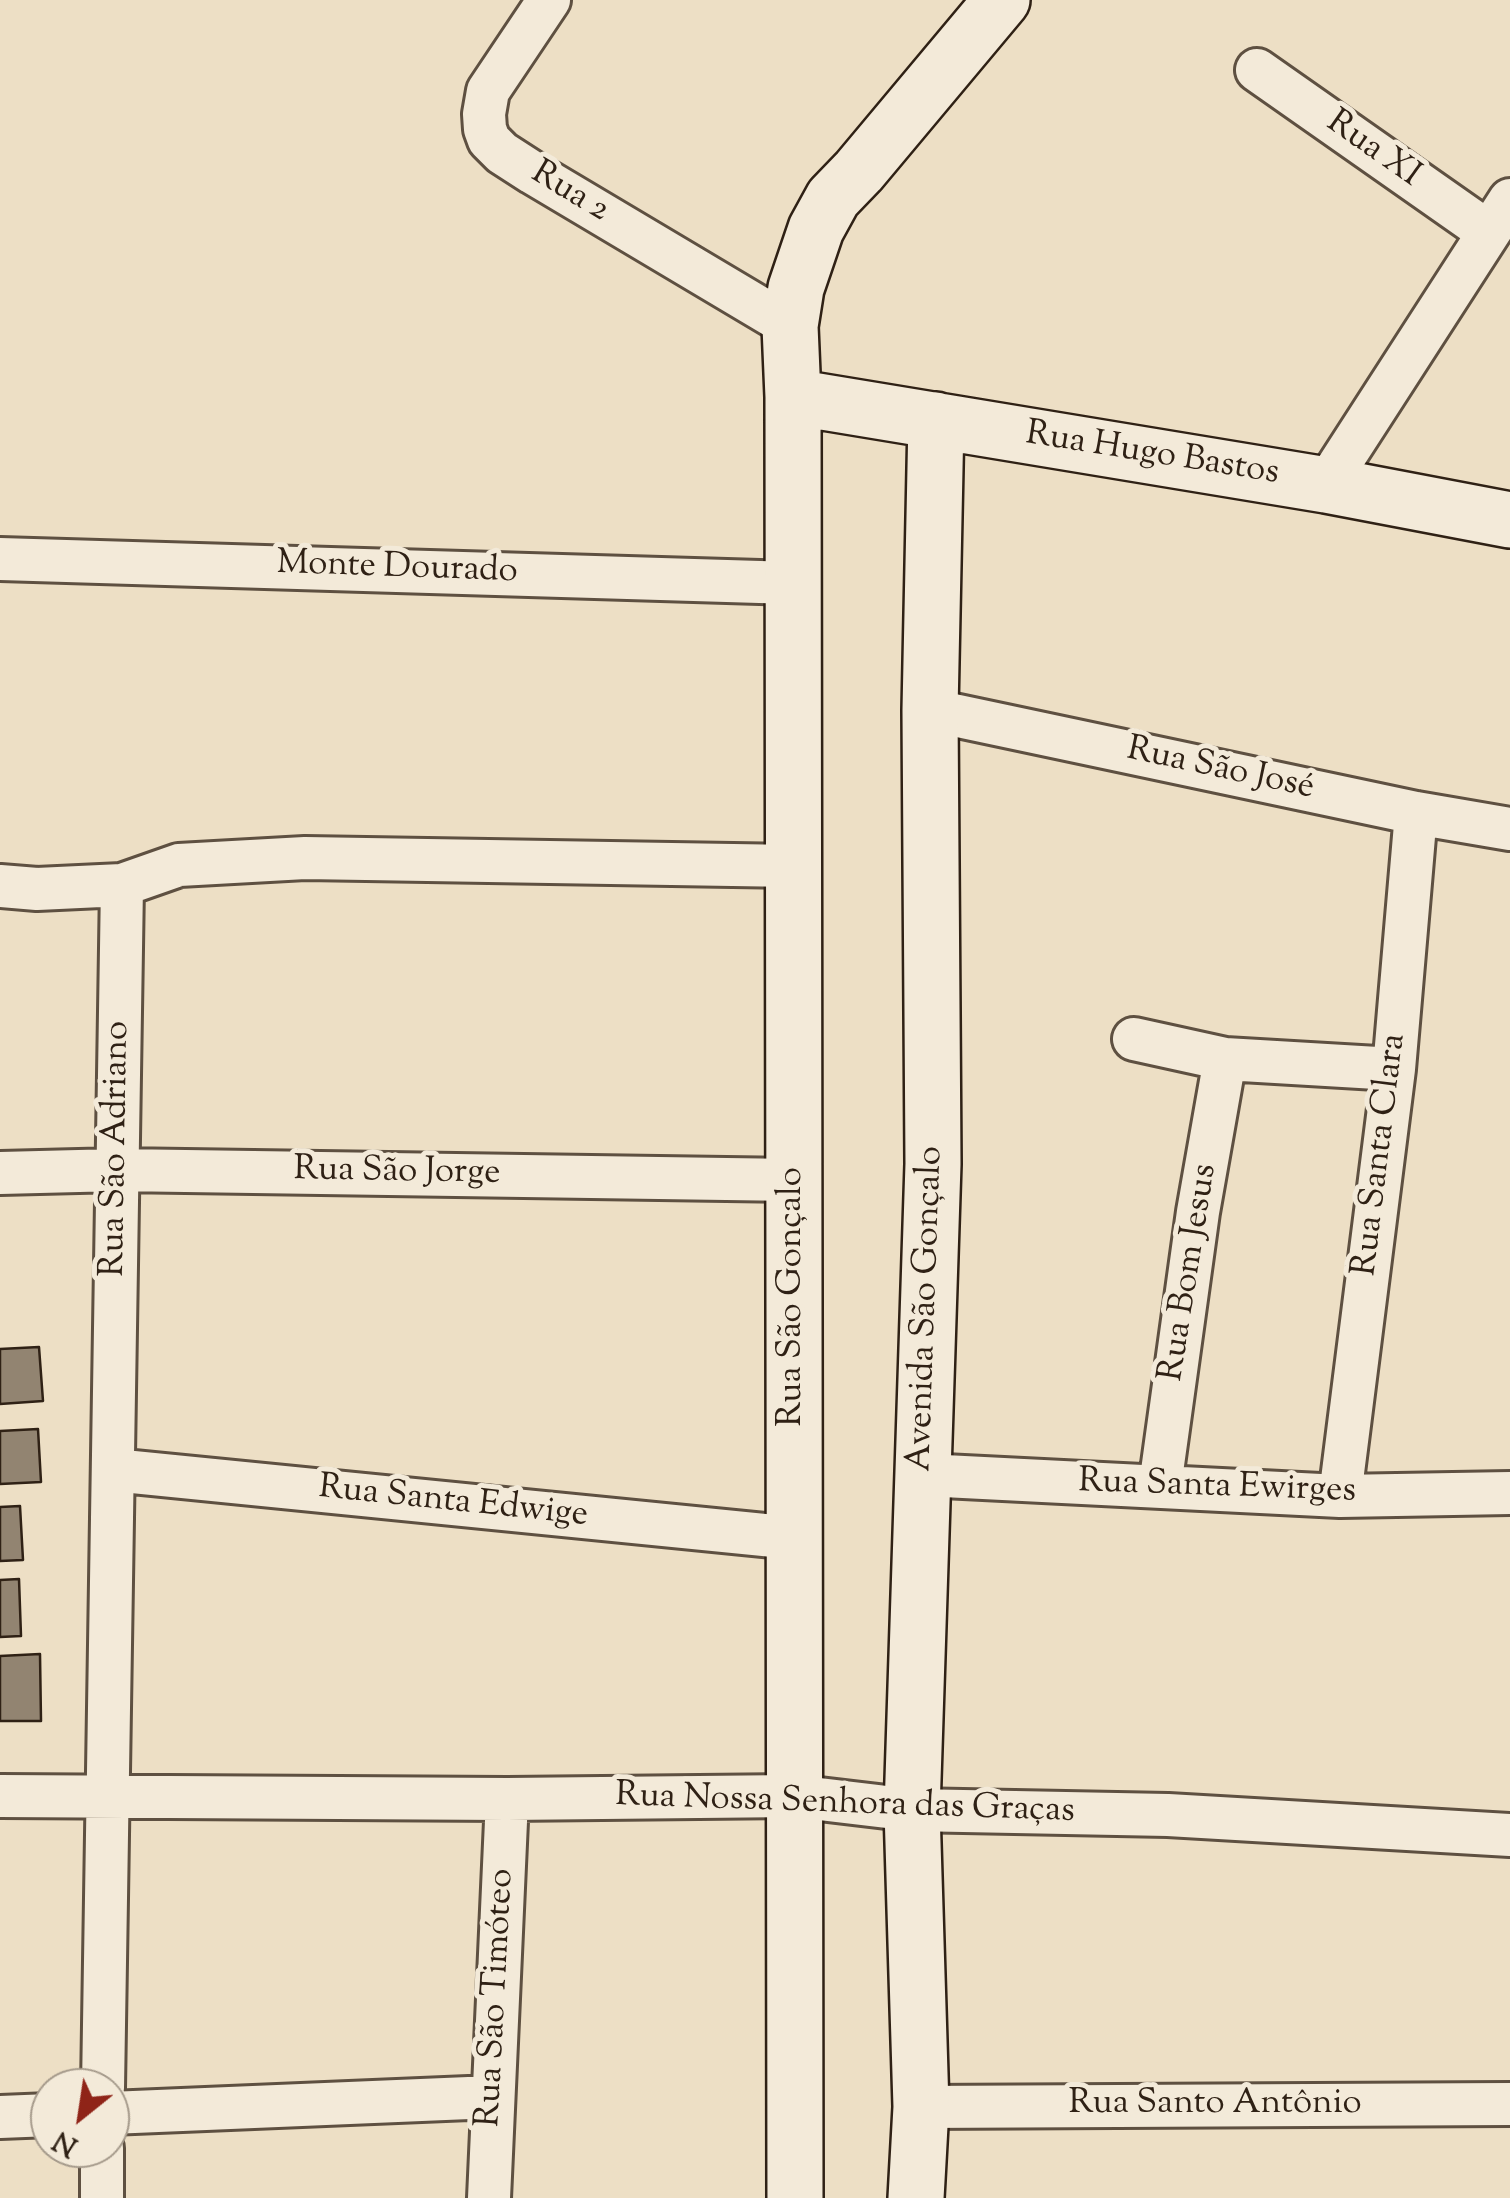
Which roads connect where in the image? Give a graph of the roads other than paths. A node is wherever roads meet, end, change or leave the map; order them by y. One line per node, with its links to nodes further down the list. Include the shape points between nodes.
1 (550, 0): 5 (street, Rua 2, via 488,92 489,140)
2 (1002, 0): 5 (street, Rua São Gonçalo, via 833,198 804,260)
3 (1257, 70): 4 (street, Rua XI)
4 (1499, 216): 8 (street)
5 (790, 326): 6 (street, Rua São Gonçalo)
6 (793, 397): 7 (street, Rua Hugo Bastos); 11 (street, Rua São Gonçalo)
7 (936, 420): 8 (street, Rua Hugo Bastos); 12 (street, Avenida São Gonçalo)
8 (1326, 485): 9 (street, Rua Hugo Bastos)
9 (1510, 520)
10 (0, 559): 11 (street, Monte Dourado)
11 (793, 583): 15 (street, Rua São Gonçalo)
12 (930, 710): 13 (street, Rua São José); 25 (street, Avenida São Gonçalo, via 933,1164)
13 (1416, 813): 14 (street, Rua São José); 20 (street, Rua Santa Clara)
14 (1510, 828)
15 (794, 866): 16 (street, via 305,858 179,865); 23 (street, Rua São Gonçalo)
16 (122, 885): 17 (street); 21 (street, Rua São Adriano)
17 (0, 886)
18 (1134, 1039): 19 (street)
19 (1226, 1059): 20 (street); 26 (street, Rua Bom Jesus)
20 (1394, 1069): 28 (street, Rua Santa Clara)
21 (118, 1170): 22 (street, Rua São Jorge); 23 (street, Rua São Jorge); 24 (street, Rua São Adriano)
22 (0, 1173)
23 (794, 1180): 29 (street, Rua São Gonçalo)
24 (113, 1470): 29 (street, Rua Santa Edwige); 30 (street, Rua São Adriano)
25 (924, 1475): 26 (street, Rua Santa Ewirges); 34 (street, Avenida São Gonçalo)
26 (1160, 1486): 28 (street, Rua Santa Ewirges)
27 (1510, 1494): 28 (street, Rua Santa Ewirges)
28 (1340, 1496)
29 (794, 1538): 32 (street, Rua São Gonçalo)
30 (108, 1795): 31 (street, Rua Nossa Senhora das Graças); 33 (street, Rua Nossa Senhora das Graças); 36 (street, Rua São Adriano)
31 (0, 1796)
32 (794, 1796): 33 (street, Rua Nossa Senhora das Graças); 34 (street, Rua Nossa Senhora das Graças); 46 (street, Rua São Gonçalo)
33 (506, 1798): 37 (street, Rua São Timóteo)
34 (912, 1810): 35 (street, Rua Nossa Senhora das Graças, via 1168,1815); 39 (street, Avenida São Gonçalo)
35 (1510, 1834)
36 (103, 2068)
37 (493, 2097): 40 (street); 45 (street, Rua São Timóteo)
38 (1510, 2104): 39 (street, Rua Santo Antônio)
39 (921, 2107): 47 (street, Avenida São Gonçalo)
40 (130, 2112)
41 (30, 2116): 42 (street)
42 (0, 2117)
43 (102, 2168): 44 (street)
44 (102, 2198)
45 (489, 2198)
46 (795, 2198)
47 (916, 2198)

